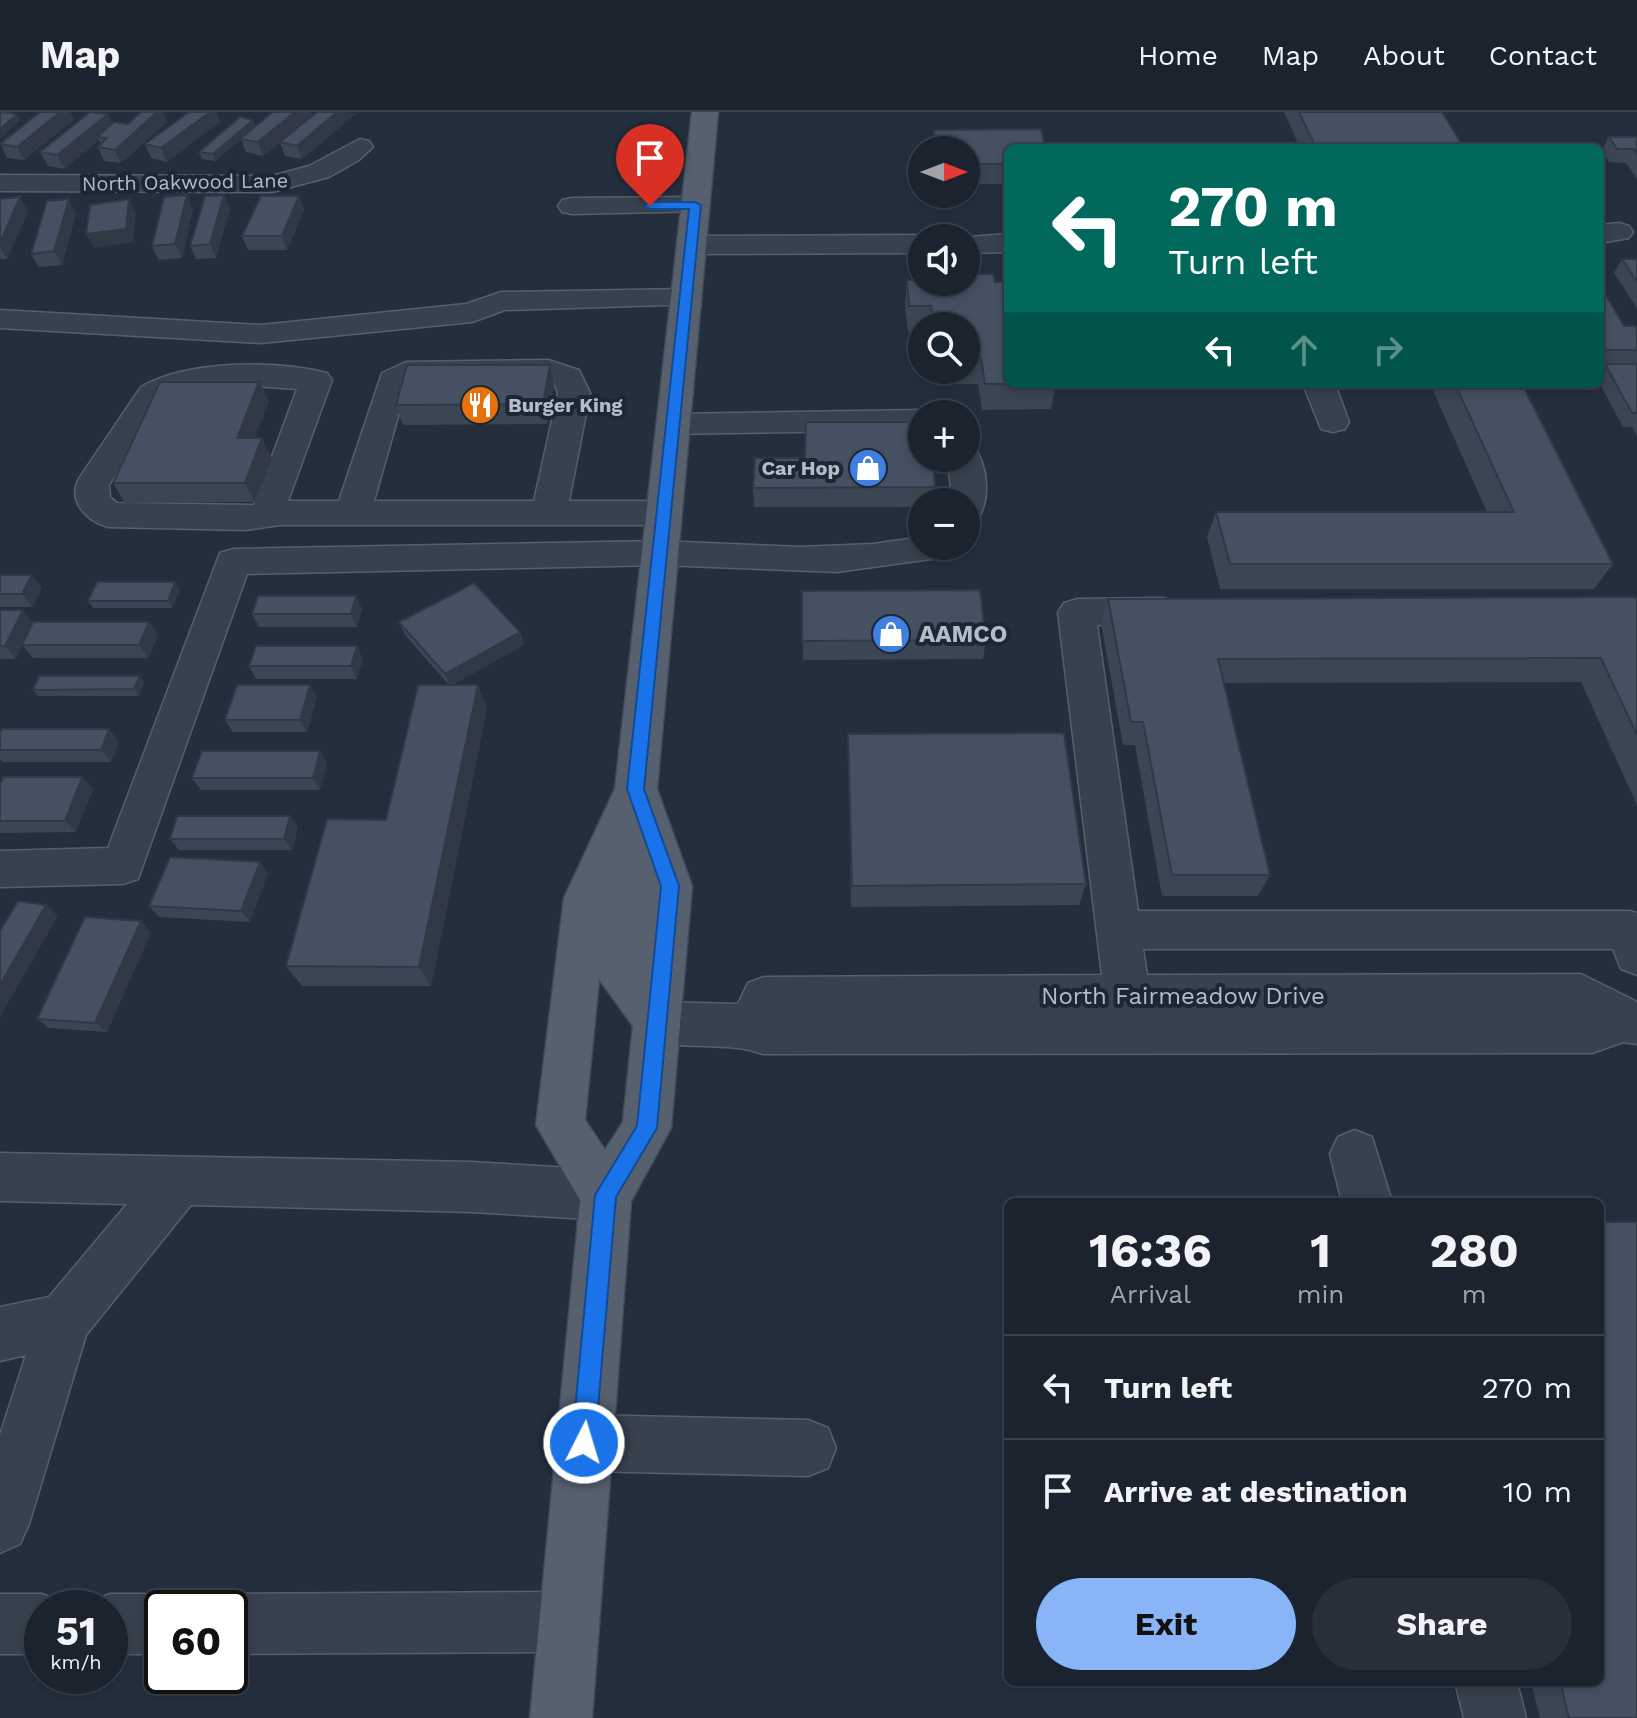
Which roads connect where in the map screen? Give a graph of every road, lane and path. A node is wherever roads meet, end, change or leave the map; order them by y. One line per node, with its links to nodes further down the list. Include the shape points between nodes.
1 (705, 112): 4 (main road)
2 (360, 147): 3 (street, North Oakwood Lane, via 308,178 272,184)
3 (0, 183)
4 (695, 205): 5 (street); 9 (main road)
5 (572, 206)
6 (1004, 243): 8 (street)
7 (908, 244): 9 (street)
8 (980, 244)
9 (691, 245): 10 (main road)
10 (685, 310): 11 (street, via 498,325 472,313 261,334); 15 (main road)
11 (0, 319)
12 (1320, 388): 14 (street)
13 (908, 420): 15 (street)
14 (1333, 422)
15 (673, 424): 19 (main road)
16 (280, 513): 16 (street, via 270,503 316,380 187,378 165,383 152,394 92,485 93,501 108,515 246,518); 17 (street)
17 (353, 513): 18 (street); 18 (street, via 393,380 406,372 548,370 568,377 574,393)
18 (549, 513): 19 (street)
19 (664, 513): 20 (main road)
20 (660, 553): 21 (street, via 722,559); 23 (main road); 24 (street, via 233,562 123,866)
21 (908, 554)
22 (1198, 611): 25 (street, via 1077,612)
23 (636, 789): 29 (main road, via 670,886); 34 (main road, via 586,898 560,1125)
24 (0, 869)
25 (1118, 930): 26 (street, via 1630,930); 27 (street)
26 (1637, 955)
27 (1127, 996): 28 (street, North Fairmeadow Drive, via 1581,994); 30 (street, North Fairmeadow Drive, via 764,997)
28 (1630, 1022): 30 (street, North Fairmeadow Drive, via 1592,1032 763,1033)
29 (659, 1023): 30 (street, North Fairmeadow Drive); 34 (main road, via 647,1128)
30 (754, 1026)
31 (1355, 1154): 35 (street)
32 (0, 1177): 33 (street)
33 (180, 1180): 34 (street); 36 (street)
34 (606, 1195): 38 (main road)
35 (1366, 1198)
36 (64, 1320): 37 (street); 40 (street)
37 (0, 1334)
38 (584, 1443): 39 (street); 41 (main road)
39 (808, 1448)
40 (0, 1524)
41 (569, 1622): 44 (street); 46 (main road)
42 (0, 1624): 43 (street)
43 (24, 1624)
44 (248, 1624)
45 (1487, 1686): 47 (street)
46 (561, 1718)
47 (1495, 1718)

